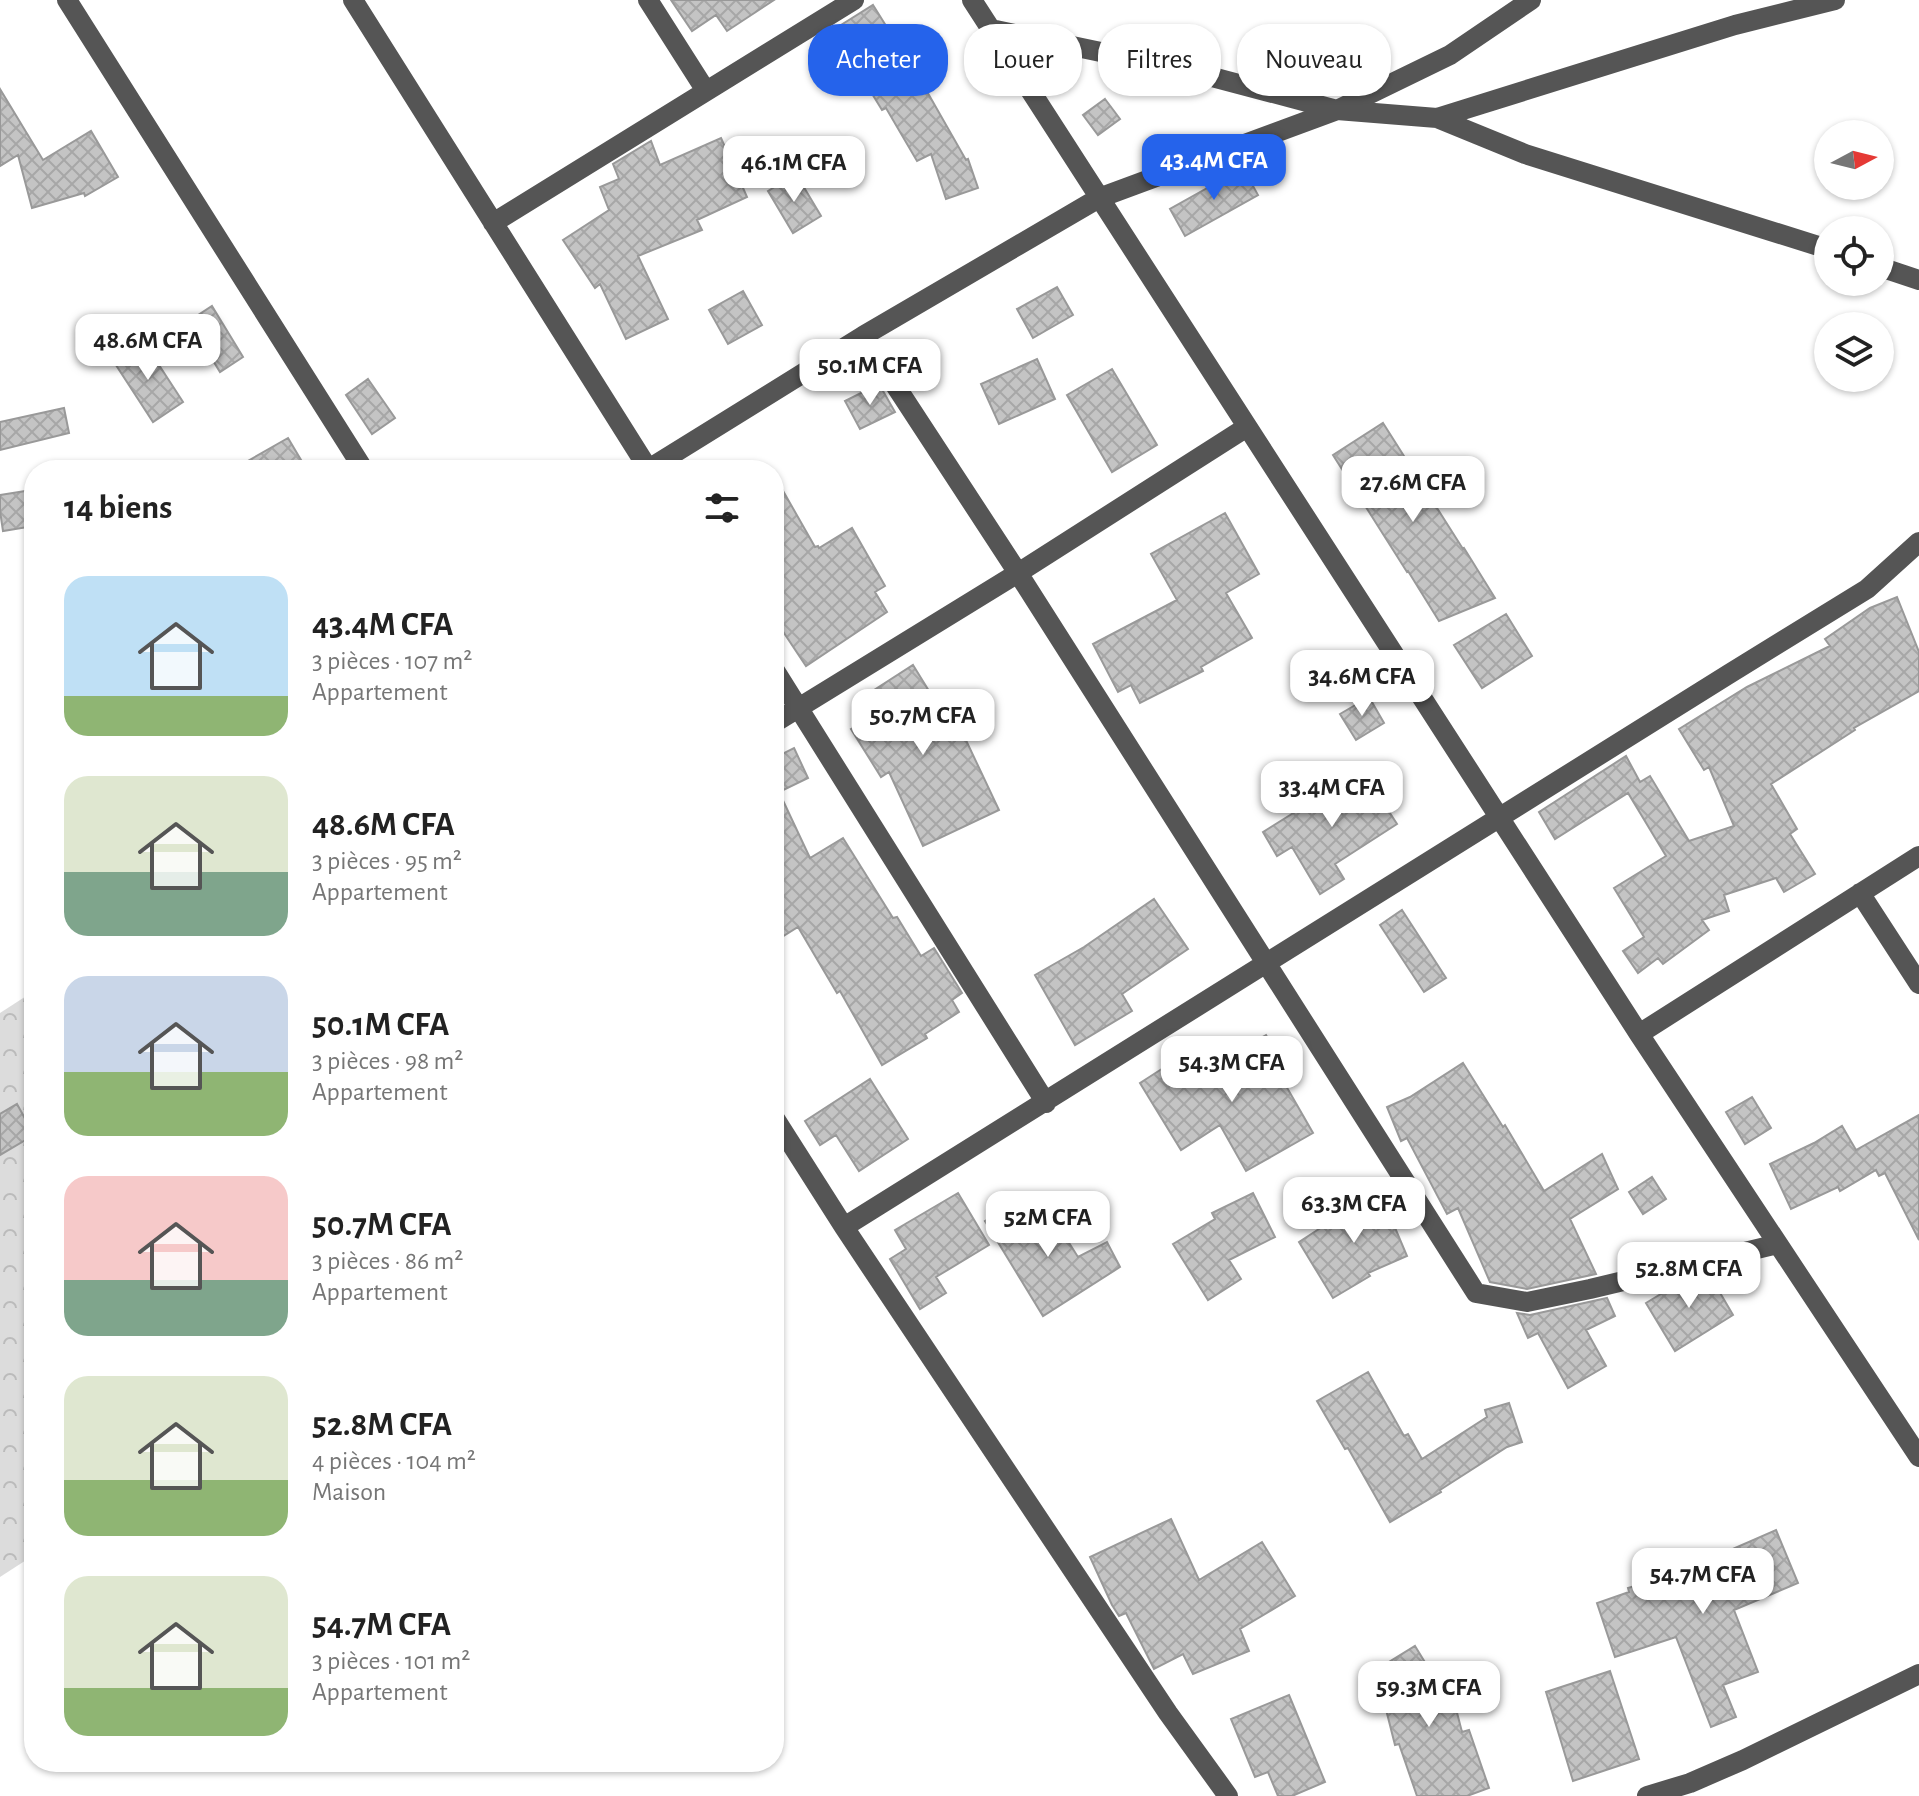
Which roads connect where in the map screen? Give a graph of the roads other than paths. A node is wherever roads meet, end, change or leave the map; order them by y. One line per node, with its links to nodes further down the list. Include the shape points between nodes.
1 (67, 0): 21 (street)
2 (353, 0): 15 (street)
3 (648, 0): 10 (street)
4 (854, 0): 10 (street)
5 (972, 0): 8 (street)
6 (1531, 0): 12 (street, via 1450,55)
7 (1835, 0): 13 (street, via 1735,25)
8 (988, 24)
9 (1082, 48): 12 (street)
10 (706, 91): 15 (street)
11 (1034, 96): 14 (street)
12 (1337, 110): 13 (street); 14 (street)
13 (1437, 118): 16 (street, via 1525,154)
14 (1099, 198): 19 (street); 20 (street)
15 (493, 223): 22 (street)
16 (1814, 245)
17 (1894, 272): 18 (street)
18 (1919, 280)
19 (863, 336): 23 (street); 25 (street)
20 (1247, 427): 25 (street); 29 (street)
21 (358, 460)
22 (642, 460)
23 (664, 460)
24 (1919, 542): 29 (street, via 1867,589)
25 (1018, 573): 27 (street); 32 (street)
26 (784, 685): 27 (street)
27 (798, 708): 28 (street); 35 (street)
28 (784, 717)
29 (1499, 818): 32 (street); 34 (street)
30 (1919, 856): 31 (street)
31 (1860, 893): 33 (street); 34 (street)
32 (1267, 963): 35 (street); 38 (street, via 1476,1293 1527,1302)
33 (1919, 984)
34 (1639, 1034): 38 (street)
35 (1046, 1103): 37 (street)
36 (784, 1133): 37 (street)
37 (844, 1227): 42 (street)
38 (1778, 1244): 39 (street)
39 (1913, 1437): 40 (street)
40 (1919, 1457)
41 (1919, 1674): 43 (street, via 1743,1760)
42 (1228, 1796)
43 (1647, 1796)

